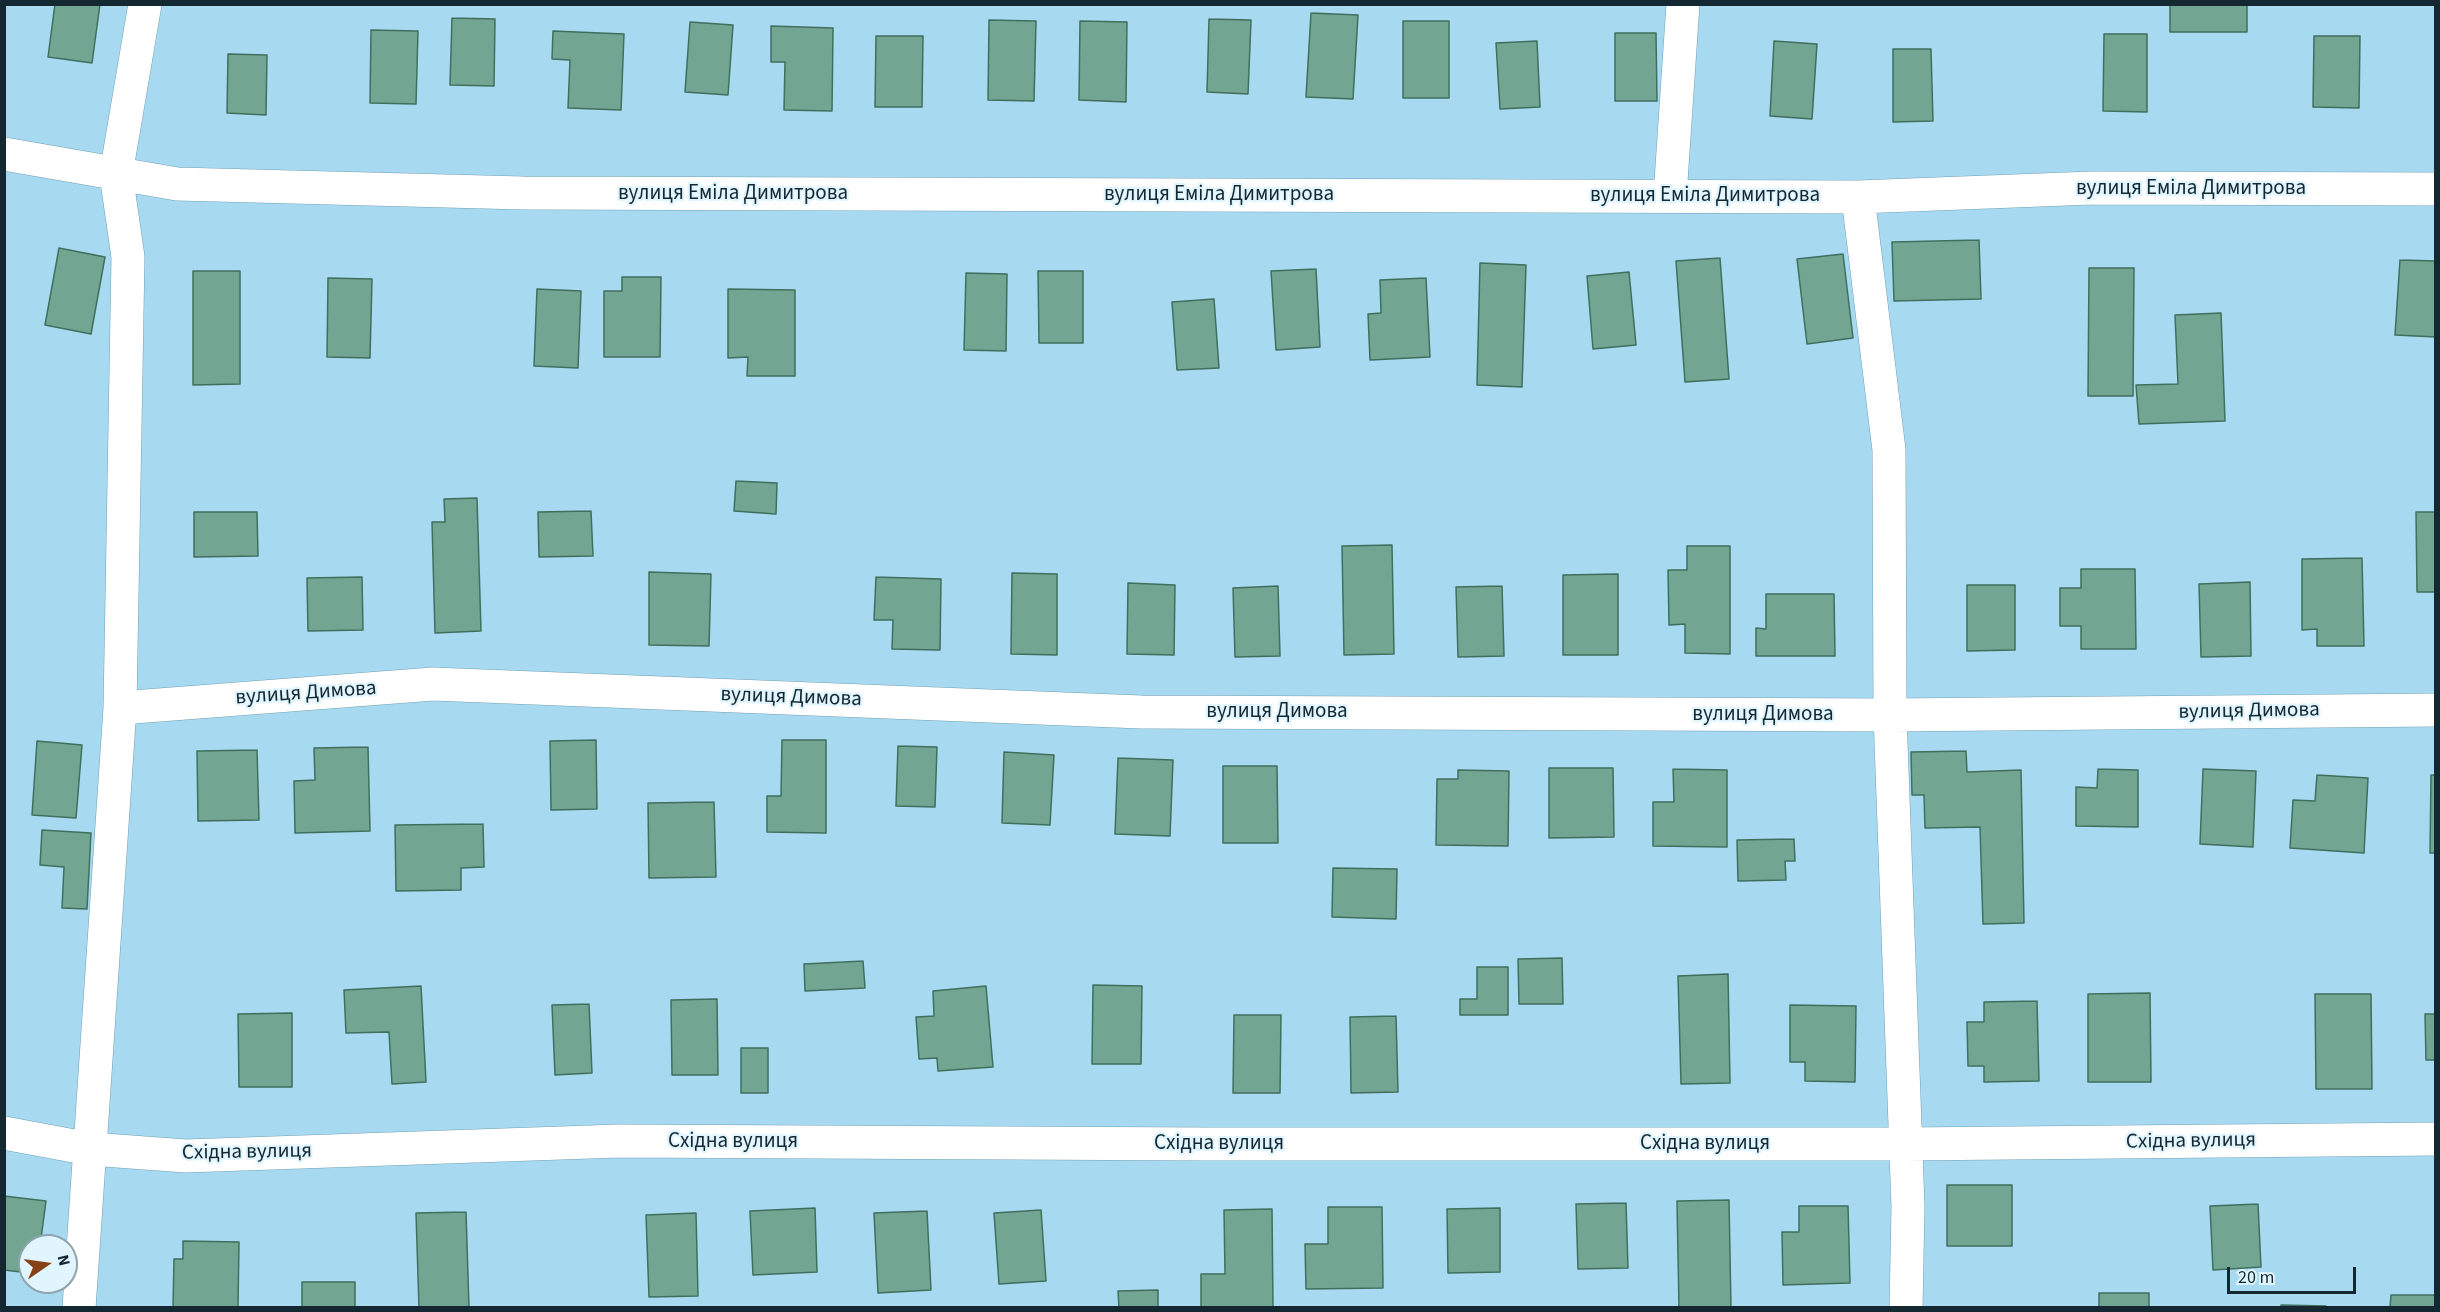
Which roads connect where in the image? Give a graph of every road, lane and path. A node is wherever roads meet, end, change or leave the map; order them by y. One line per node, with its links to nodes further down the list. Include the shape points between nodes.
1 (145, 4): 4 (street)
2 (1683, 4): 6 (street)
3 (4, 154): 4 (street, вулиця Еміла Димитрова)
4 (116, 174): 6 (street, вулиця Еміла Димитрова, via 177,184 523,194); 8 (street, via 128,257)
5 (2436, 189): 7 (street, вулиця Еміла Димитрова, via 2092,188)
6 (1670, 196): 7 (street, вулиця Еміла Димитрова)
7 (1858, 196): 10 (street, via 1889,450)
8 (120, 708): 10 (street, вулиця Димова, via 433,684 1141,712); 14 (street)
9 (2436, 710): 10 (street, вулиця Димова)
10 (1890, 715): 13 (street)
11 (4, 1133): 14 (street, Східна вулиця)
12 (2436, 1139): 13 (street, Східна вулиця)
13 (1905, 1144): 14 (street, Східна вулиця, via 619,1141 186,1156); 16 (street)
14 (90, 1149): 15 (street)
15 (79, 1308)
16 (1906, 1308)

